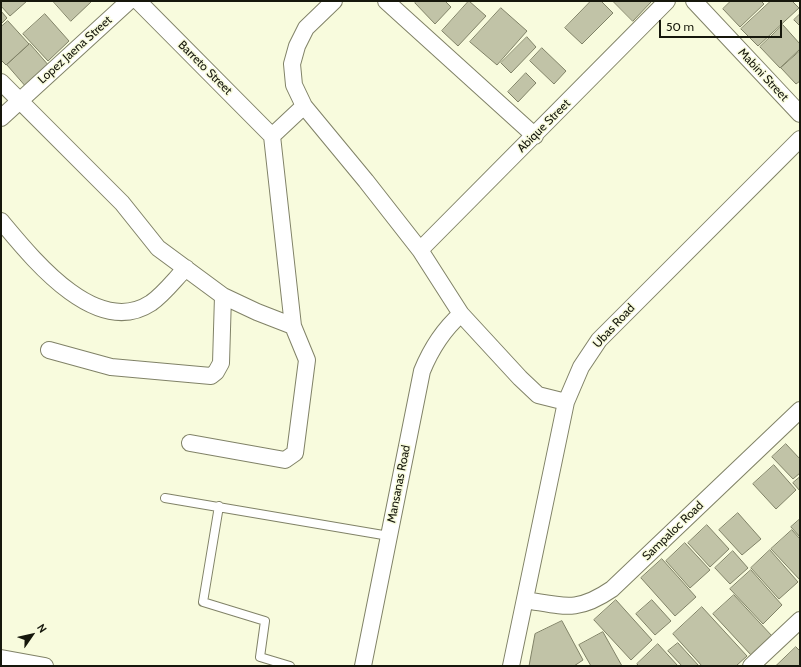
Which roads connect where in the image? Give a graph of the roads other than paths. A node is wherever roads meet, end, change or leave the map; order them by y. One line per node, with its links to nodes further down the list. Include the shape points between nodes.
1 (129, 1): 8 (street, Lopez Jaena Street)
2 (138, 1): 12 (street, Barreto Street)
3 (334, 1): 9 (street, via 306,28 297,46 292,64 294,85)
4 (386, 1): 13 (street)
5 (667, 1): 13 (street, Abique Street)
6 (696, 2): 10 (street, Mabini Street)
7 (1, 82): 8 (street)
8 (20, 100): 11 (street, Lopez Jaena Street); 17 (street, via 122,203 158,248)
9 (304, 106): 12 (street); 16 (street)
10 (800, 114)
11 (1, 118)
12 (272, 136): 20 (street)
13 (534, 136): 16 (street, Abique Street)
14 (800, 139): 22 (street, Ubas Road, via 599,340 581,367)
15 (1, 221): 17 (street, via 41,269 71,292 105,311 128,312 151,303)
16 (420, 250): 19 (street)
17 (186, 268): 18 (street)
18 (223, 296): 20 (street); 21 (street, via 221,363 211,376 111,367)
19 (461, 314): 22 (street, via 538,395); 27 (street, Mansanas Road, via 448,325 431,350 422,371)
20 (293, 326): 24 (street, via 307,360 295,453 285,460)
21 (49, 350)
22 (566, 402): 28 (street, Ubas Road)
23 (800, 410): 28 (street, Sampaloc Road, via 612,589 595,601 571,607)
24 (190, 443)
25 (165, 498): 26 (lane)
26 (219, 506): 27 (lane); 32 (lane, via 203,602 265,621 260,657)
27 (389, 536): 33 (street, Mansanas Road)
28 (525, 600): 34 (street, Ubas Road)
29 (800, 620): 35 (street)
30 (4, 661): 31 (street)
31 (45, 666)
32 (290, 666)
33 (363, 666)
34 (511, 666)
35 (750, 666)

